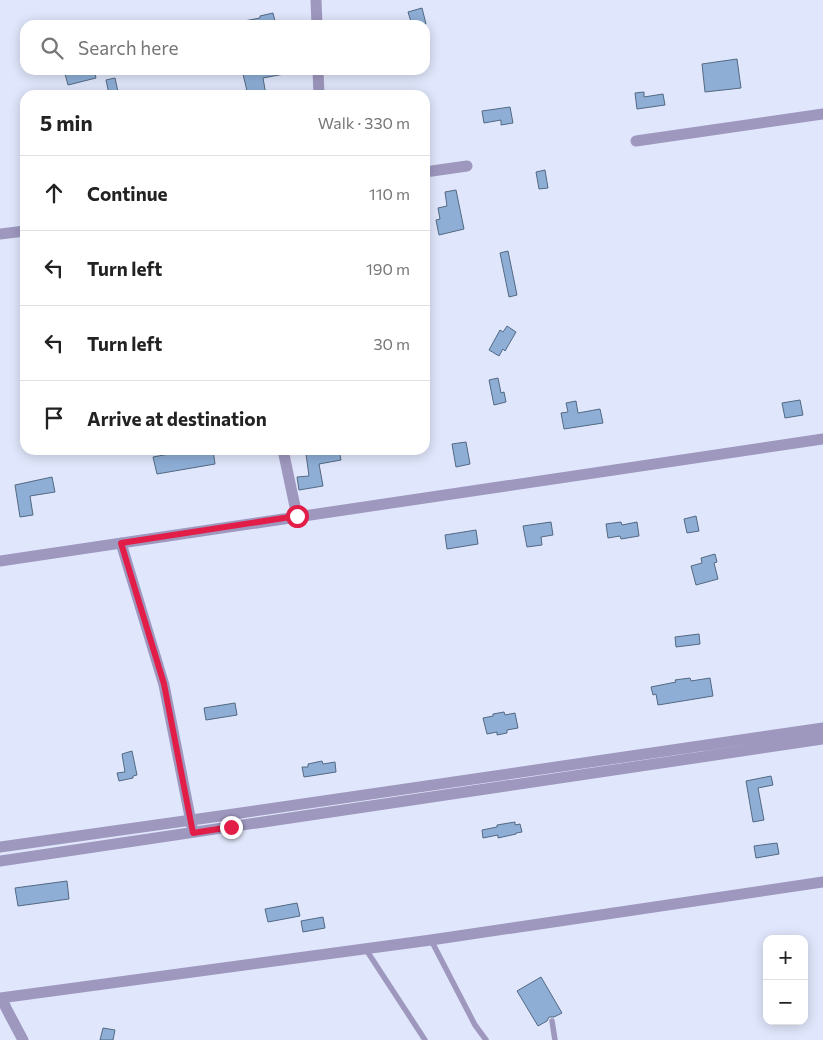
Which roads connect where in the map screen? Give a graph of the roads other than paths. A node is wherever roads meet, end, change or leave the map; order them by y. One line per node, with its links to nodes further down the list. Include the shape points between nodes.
1 (316, 0): 2 (street)
2 (317, 20)
3 (318, 75): 4 (street)
4 (319, 90)
5 (823, 114): 6 (street)
6 (636, 141)
7 (467, 166): 8 (street)
8 (430, 171)
9 (20, 232): 10 (street)
10 (0, 234)
11 (823, 439): 13 (street)
12 (284, 455): 13 (street)
13 (297, 516): 14 (street)
14 (121, 543): 15 (street); 18 (street, via 164,684)
15 (0, 561)
16 (823, 728): 18 (street)
17 (823, 739): 19 (street)
18 (190, 820): 19 (street); 20 (street)
19 (193, 833): 21 (street)
20 (0, 847)
21 (0, 860)
22 (823, 882): 23 (street)
23 (431, 940): 24 (street); 29 (lane, via 475,1026)
24 (365, 948): 25 (street); 28 (lane)
25 (1, 998): 27 (street)
26 (552, 1021): 30 (lane)
27 (23, 1040)
28 (425, 1040)
29 (486, 1040)
30 (555, 1040)

